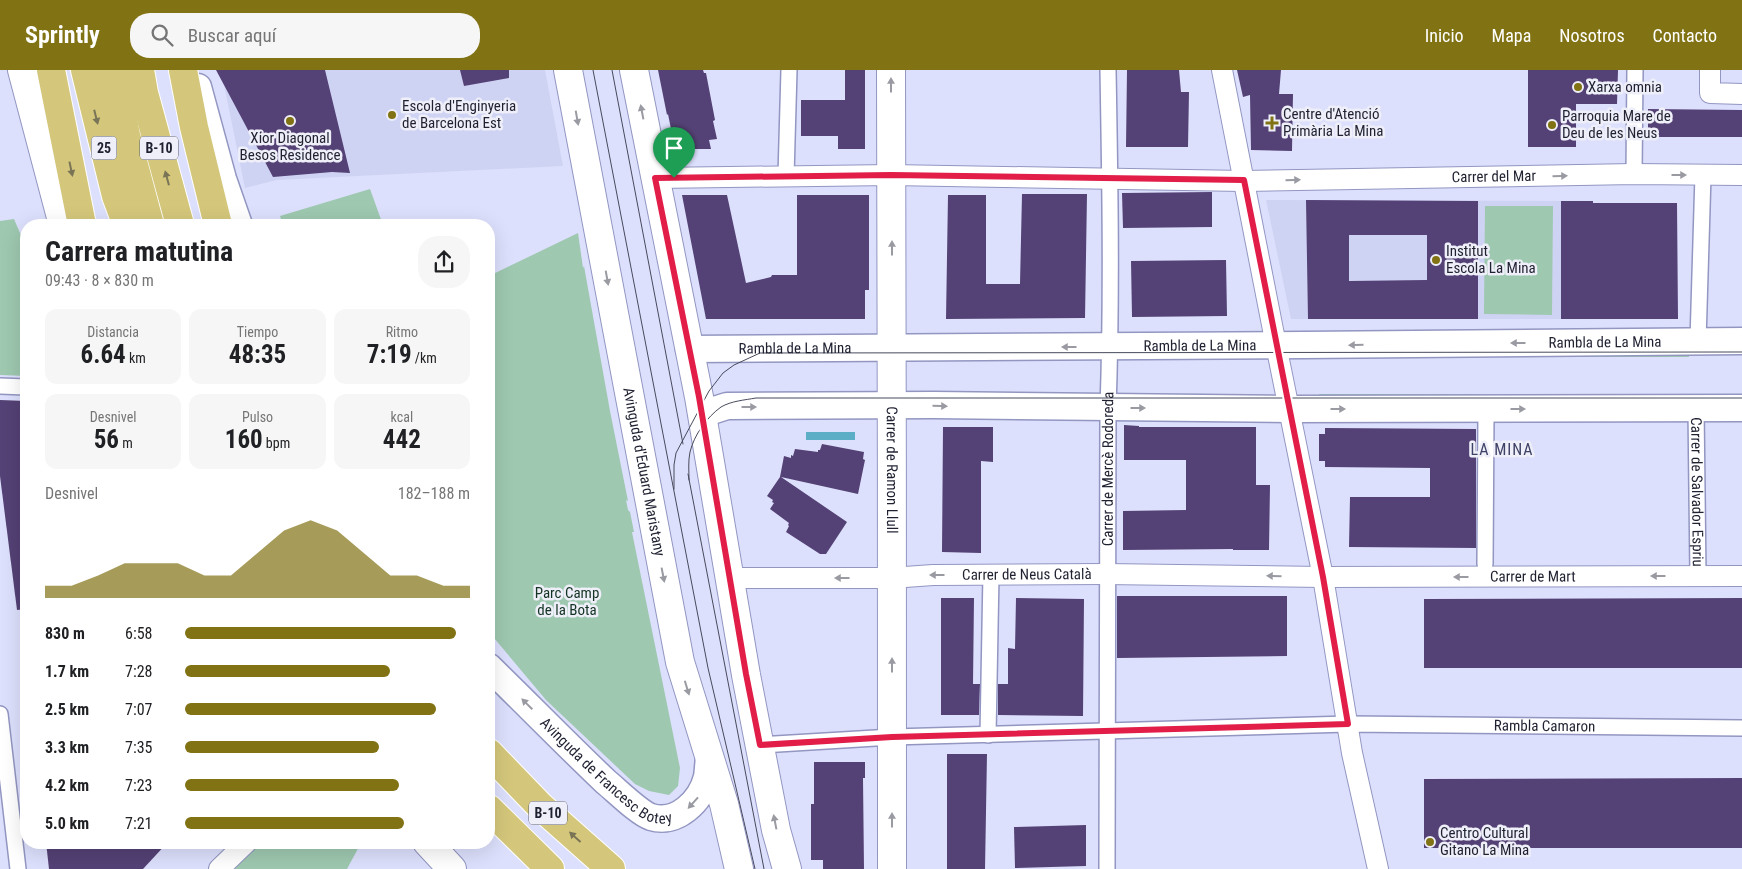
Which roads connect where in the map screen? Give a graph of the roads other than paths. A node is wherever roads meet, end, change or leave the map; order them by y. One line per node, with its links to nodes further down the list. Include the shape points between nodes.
1 (22, 70): 26 (main road)
2 (50, 70): 27 (highway, one-way to 27)
3 (85, 70): 28 (highway, 25, one-way to 28)
4 (113, 70): 29 (highway, B-10)
5 (140, 70): 30 (highway, B-10, one-way to 5)
6 (170, 70): 31 (main road, via 181,126)
7 (183, 70): 32 (highway)
8 (194, 70): 33 (street)
9 (568, 70): 65 (main road, Avinguda d'Eduard Maristany, one-way to 65, via 680,662)
10 (634, 70): 23 (main road, one-way to 10)
11 (789, 70): 22 (street)
12 (891, 70): 21 (main road, Carrer de Ramon Llull, one-way to 12)
13 (1108, 70): 24 (street, Carrer de Mercè Rodoreda)
14 (1222, 70): 25 (street)
15 (1635, 70): 18 (street)
16 (1710, 70): 17 (street, via 1710,93)
17 (1742, 94)
18 (1634, 174): 19 (street, Carrer del Mar, one-way to 19); 25 (street, Carrer del Mar, one-way to 18)
19 (1703, 174): 20 (street, Carrer del Mar); 35 (street)
20 (1742, 174)
21 (891, 175): 22 (street, Carrer del Mar); 24 (street, Carrer del Mar); 38 (main road, Carrer de Ramon Llull, one-way to 21)
22 (786, 176): 23 (street, Carrer del Mar)
23 (655, 178): 39 (main road)
24 (1110, 178): 25 (street, Carrer del Mar); 36 (street, Carrer de Mercè Rodoreda)
25 (1244, 180): 37 (street)
26 (61, 219)
27 (81, 219)
28 (124, 219)
29 (148, 219)
30 (178, 219)
31 (206, 219)
32 (217, 219)
33 (237, 219)
34 (1742, 341): 35 (street, Rambla de La Mina)
35 (1698, 342): 37 (street, Rambla de La Mina, one-way to 37)
36 (1110, 346): 37 (street, Rambla de La Mina); 38 (street, Rambla de La Mina, one-way to 38); 43 (street, Carrer de Mercè Rodoreda)
37 (1276, 346): 46 (street)
38 (893, 348): 39 (street, Rambla de La Mina); 42 (main road, Carrer de Ramon Llull)
39 (689, 349): 48 (main road)
40 (0, 386): 41 (street)
41 (20, 387)
42 (892, 406): 43 (street, one-way to 43); 48 (street, one-way to 42, via 727,406); 56 (main road, Carrer de Ramon Llull)
43 (1108, 408): 46 (street, one-way to 46); 51 (street, Carrer de Mercè Rodoreda)
44 (1696, 408): 45 (street); 46 (street, one-way to 44); 52 (street, Carrer de Salvador Espriu)
45 (1742, 408)
46 (1289, 409): 54 (street)
47 (1486, 413): 49 (street)
48 (702, 414): 55 (main road)
49 (1485, 564)
50 (991, 574): 51 (street, Carrer de Neus Català); 56 (street, Carrer de Neus Català, one-way to 56); 62 (street)
51 (1108, 574): 54 (street, Carrer de Neus Català, one-way to 51); 61 (street, Carrer de Mercè Rodoreda)
52 (1698, 576): 53 (street, Carrer de Mart); 54 (street, Carrer de Mart, one-way to 54)
53 (1742, 576)
54 (1323, 577): 59 (street)
55 (729, 578): 56 (street, Carrer de Neus Català, one-way to 55); 64 (main road)
56 (891, 578): 63 (main road, Carrer de Ramon Llull, one-way to 56)
57 (495, 673): 65 (street, Avinguda de Francesc Botey, one-way to 57, via 707,778 694,802 684,812 668,818 650,817 626,800)
58 (0, 714): 70 (street)
59 (1348, 724): 60 (street, Rambla Camaron); 61 (street, Rambla Camaron); 79 (street)
60 (1742, 728)
61 (1107, 732): 62 (street, Rambla Camaron); 78 (street, Carrer de Mercè Rodoreda)
62 (988, 735): 63 (street, Rambla Camaron)
63 (892, 737): 64 (street, Rambla Camaron); 77 (main road, Carrer de Ramon Llull, one-way to 63)
64 (760, 745): 76 (main road, one-way to 64)
65 (709, 758): 75 (main road, Avinguda d'Eduard Maristany)
66 (495, 759): 74 (highway, B-10, one-way to 66, via 540,806)
67 (495, 815): 73 (highway, B-10)
68 (239, 849): 71 (street)
69 (433, 849): 72 (main road)
70 (18, 869)
71 (218, 869)
72 (452, 869)
73 (550, 869)
74 (611, 869)
75 (739, 869)
76 (787, 869)
77 (892, 869)
78 (1107, 869)
79 (1378, 869)

